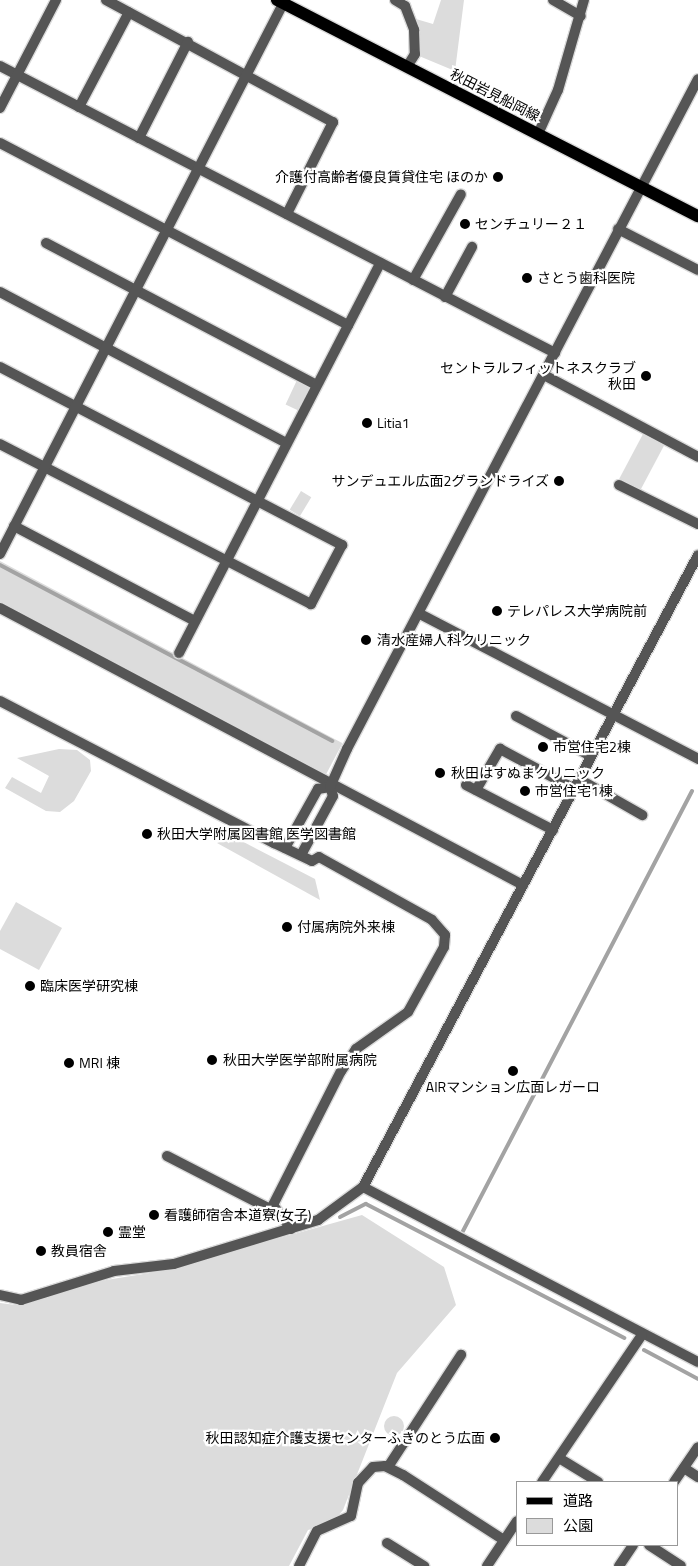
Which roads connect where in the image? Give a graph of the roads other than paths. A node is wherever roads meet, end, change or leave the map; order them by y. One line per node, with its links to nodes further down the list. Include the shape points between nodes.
1 (56, 0): 13 (street)
2 (106, 0): 7 (street)
3 (394, 0): 11 (street, via 405,6 414,30 415,54)
4 (553, 0): 8 (street)
5 (584, 0): 8 (street)
6 (282, 1): 11 (main road, 秋田岩見船岡線); 12 (street)
7 (129, 12): 9 (street); 15 (street)
8 (581, 16): 17 (street, via 558,90)
9 (188, 42): 12 (street); 18 (street)
10 (0, 66): 13 (street)
11 (407, 67): 17 (main road, 秋田岩見船岡線)
12 (248, 74): 20 (street); 23 (street, via 333,122)
13 (17, 75): 15 (street); 16 (street)
14 (698, 80): 21 (street)
15 (79, 107): 18 (street)
16 (0, 108)
17 (538, 134): 21 (main road, 秋田岩見船岡線)
18 (139, 138): 20 (street)
19 (0, 143): 26 (street)
20 (199, 169): 23 (street); 26 (street)
21 (641, 187): 24 (main road, 秋田岩見船岡線); 25 (street)
22 (461, 194): 31 (street)
23 (287, 214): 29 (street)
24 (698, 216)
25 (618, 229): 30 (street); 37 (street)
26 (167, 230): 32 (street); 35 (street)
27 (46, 243): 32 (street)
28 (472, 248): 34 (street)
29 (380, 263): 31 (street); 35 (street)
30 (698, 270)
31 (413, 280): 34 (street)
32 (135, 291): 36 (street); 40 (street)
33 (0, 292): 36 (street)
34 (445, 297): 37 (street)
35 (348, 325): 40 (street)
36 (107, 350): 41 (street); 42 (street)
37 (555, 353): 39 (street)
38 (0, 367): 41 (street)
39 (544, 375): 44 (street); 54 (street)
40 (316, 386): 42 (street)
41 (77, 407): 45 (street); 47 (street)
42 (287, 443): 47 (street)
43 (0, 444): 45 (street)
44 (698, 457)
45 (45, 467): 49 (street); 52 (street)
46 (619, 485): 48 (street)
47 (256, 502): 52 (street); 52 (street, via 342,545 338,553 311,604)
48 (698, 524)
49 (14, 526): 50 (street); 55 (street)
50 (0, 554)
51 (698, 555): 58 (street)
52 (225, 561): 55 (street)
53 (0, 608): 63 (street)
54 (420, 614): 58 (street); 63 (street)
55 (194, 620): 56 (street)
56 (179, 653)
57 (0, 701): 68 (street)
58 (615, 714): 60 (street); 61 (street)
59 (516, 716): 60 (street)
60 (591, 756): 62 (street)
61 (698, 759)
62 (577, 784): 65 (street, via 500,749); 66 (street); 67 (street)
63 (331, 785): 68 (street, via 318,789); 69 (street, via 333,796); 70 (street)
64 (466, 785): 65 (street)
65 (476, 790): 67 (street)
66 (642, 815)
67 (553, 830): 70 (street)
68 (285, 848): 69 (street)
69 (301, 855): 73 (street, via 312,861 320,858 432,920 445,935 444,946 408,1012 356,1049 341,1071 273,1205)
70 (523, 885): 72 (street)
71 (167, 1156): 73 (street)
72 (362, 1187): 74 (street, via 318,1220); 76 (street)
73 (276, 1212): 74 (street)
74 (291, 1229): 75 (street, via 174,1264 114,1271 21,1300)
75 (0, 1295)
76 (642, 1335): 78 (street); 80 (street)
77 (460, 1355): 81 (street)
78 (698, 1362)
79 (698, 1447): 82 (street)
80 (558, 1458): 84 (street); 85 (street)
81 (388, 1467): 88 (street); 92 (street, via 373,1467 363,1473 351,1516 317,1531)
82 (684, 1468): 83 (street); 86 (street)
83 (698, 1477)
84 (543, 1481)
85 (596, 1481)
86 (675, 1481)
87 (516, 1522): 88 (street)
88 (504, 1540): 94 (street)
89 (387, 1543): 93 (street)
90 (632, 1546): 95 (street)
91 (651, 1546): 96 (street)
92 (299, 1566)
93 (424, 1566)
94 (487, 1566)
95 (619, 1566)
96 (681, 1566)

